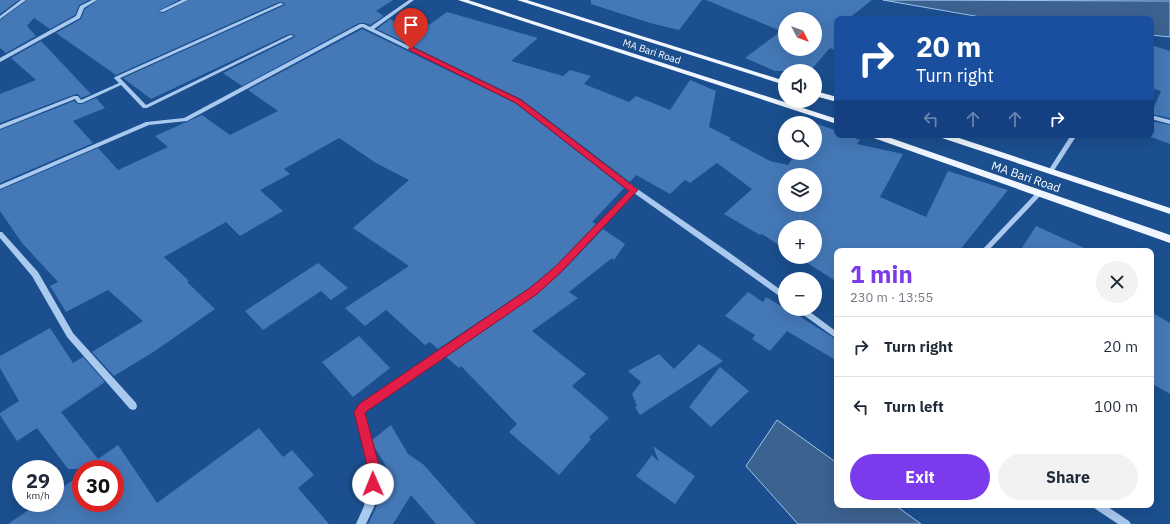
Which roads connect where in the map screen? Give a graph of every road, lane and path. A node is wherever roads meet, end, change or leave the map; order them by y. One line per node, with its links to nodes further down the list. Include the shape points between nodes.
1 (24, 0): 9 (street)
2 (95, 0): 12 (street, via 82,7 78,17)
3 (186, 0): 8 (street)
4 (412, 0): 10 (street)
5 (461, 0): 18 (main road, MA Bari Road)
6 (520, 0): 13 (main road, MA Bari Road)
7 (282, 4): 14 (street, via 117,78)
8 (161, 11)
9 (0, 18)
10 (371, 29): 25 (street, via 362,25 185,120 148,123); 26 (street, via 518,101)
11 (292, 36): 14 (street, via 145,107)
12 (0, 60)
13 (778, 81)
14 (122, 83): 20 (street, via 80,102 76,97)
15 (822, 95): 16 (main road)
16 (834, 99)
17 (1154, 118): 19 (street)
18 (834, 121)
19 (1170, 122)
20 (0, 127)
21 (882, 138): 27 (main road, MA Bari Road)
22 (951, 138): 24 (main road, MA Bari Road)
23 (1072, 138): 24 (street)
24 (1051, 171): 28 (main road, MA Bari Road)
25 (0, 187)
26 (634, 190): 32 (street); 37 (street, via 559,269 533,291 363,407 359,412 375,473 369,506)
27 (1039, 194): 30 (main road, MA Bari Road); 31 (street)
28 (1170, 211)
29 (0, 234): 35 (street, via 35,274 70,335)
30 (1170, 239)
31 (987, 248)
32 (778, 292)
33 (810, 316): 34 (street)
34 (834, 334)
35 (133, 406)
36 (1102, 508): 38 (street)
37 (361, 524)
38 (1126, 524)

